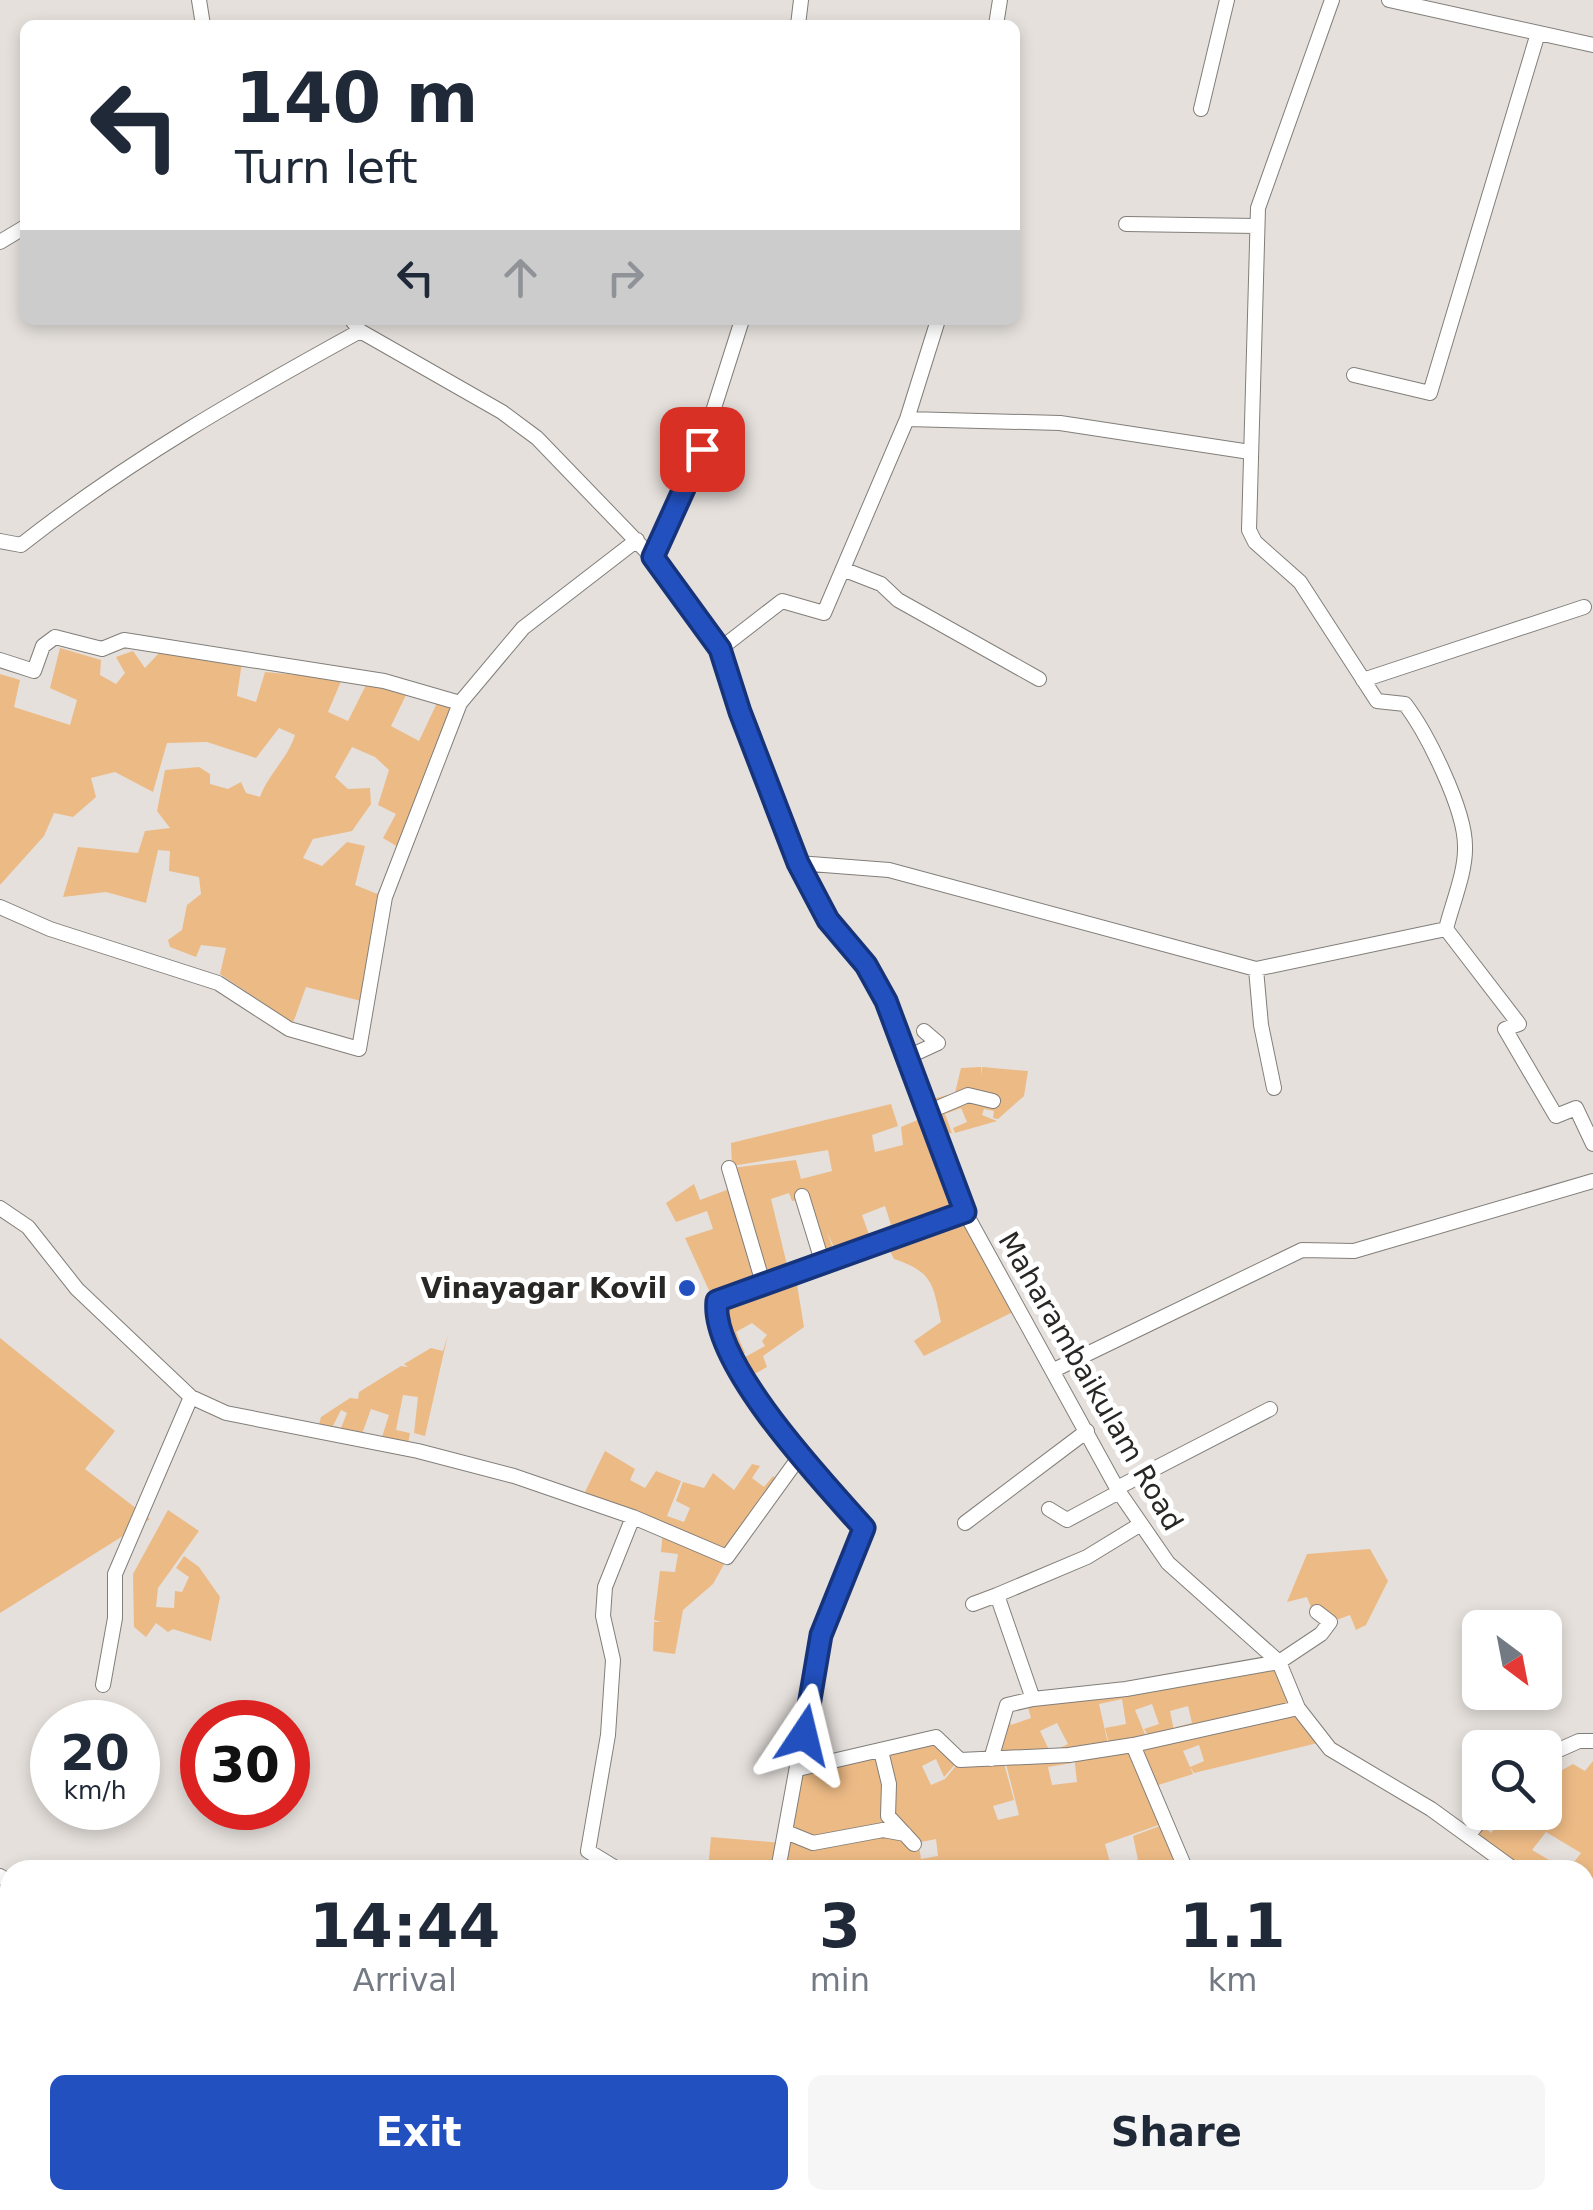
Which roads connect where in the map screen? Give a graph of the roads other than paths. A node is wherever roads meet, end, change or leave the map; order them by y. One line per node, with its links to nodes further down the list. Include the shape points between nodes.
1 (1227, 0): 7 (street)
2 (1332, 0): 9 (street, via 1258,208)
3 (1389, 0): 4 (street)
4 (1451, 7): 5 (street)
5 (1538, 33): 6 (street); 13 (street, via 1430,393)
6 (1593, 46)
7 (1201, 109)
8 (1126, 224): 9 (street)
9 (1258, 226): 15 (street)
10 (740, 325): 18 (street, via 702,449)
11 (936, 325): 14 (street)
12 (356, 326): 16 (street, Maharambaikulam Road, via 537,438); 17 (street, via 176,433 21,545)
13 (1354, 375)
14 (907, 419): 15 (street, via 1060,423); 19 (street)
15 (1250, 452): 24 (street, via 1255,542 1300,582)
16 (637, 540): 18 (street, Maharambaikulam Road); 25 (street, via 523,628)
17 (0, 541)
18 (653, 557): 21 (street, Maharambaikulam Road)
19 (845, 570): 21 (street, via 824,613 782,600); 23 (street, via 881,584)
20 (1584, 607): 24 (street)
21 (720, 649): 26 (street, Maharambaikulam Road)
22 (0, 660): 25 (street, via 34,671 43,646 55,637 102,649 124,640 384,680)
23 (1039, 679)
24 (1363, 680): 28 (street, via 1376,701 1405,704 1416,718 1458,812 1466,847)
25 (460, 703): 27 (street, via 385,898 360,1049 289,1029 218,982)
26 (798, 863): 29 (street, via 889,870); 31 (street, Maharambaikulam Road, via 828,920 866,965)
27 (0, 908)
28 (1446, 929): 29 (street); 35 (street, via 1519,1024 1504,1029 1556,1116 1576,1108)
29 (1256, 969): 32 (street)
30 (924, 1030): 31 (street, via 938,1043 912,1055)
31 (913, 1072): 34 (street, Maharambaikulam Road)
32 (1274, 1088)
33 (993, 1102): 34 (street, via 968,1095)
34 (928, 1112): 40 (street, Maharambaikulam Road)
35 (1593, 1144)
36 (730, 1168): 42 (street)
37 (1593, 1181): 43 (street, via 1354,1251 1302,1250)
38 (802, 1196): 41 (street)
39 (0, 1208): 44 (street, via 28,1227 77,1289)
40 (973, 1218): 41 (street); 43 (street, Maharambaikulam Road)
41 (822, 1261): 42 (street)
42 (763, 1283): 47 (street, via 717,1301 716,1312 740,1373)
43 (1054, 1370): 46 (street, Maharambaikulam Road)
44 (191, 1398): 50 (street, via 226,1413 514,1476); 57 (street, via 115,1574 116,1618)
45 (1270, 1409): 48 (street)
46 (1087, 1431): 48 (street, Maharambaikulam Road); 51 (street)
47 (800, 1456): 50 (street, via 728,1557); 65 (street, via 864,1528 821,1635)
48 (1118, 1490): 49 (street, via 1066,1520); 52 (street, Maharambaikulam Road)
49 (1050, 1509)
50 (634, 1517): 69 (street, via 605,1587 603,1616 613,1660 588,1851)
51 (965, 1523)
52 (1141, 1524): 53 (street, via 1087,1557); 56 (street, Maharambaikulam Road, via 1168,1563)
53 (997, 1595): 54 (street); 58 (street)
54 (972, 1604)
55 (1317, 1612): 56 (street, via 1330,1622)
56 (1280, 1662): 58 (street); 59 (street, Maharambaikulam Road)
57 (102, 1684)
58 (1033, 1698): 64 (street, via 1007,1705)
59 (1298, 1708): 61 (street); 68 (street, Maharambaikulam Road, via 1330,1750)
60 (1593, 1742): 62 (street)
61 (1134, 1745): 64 (street); 71 (street)
62 (1562, 1748)
63 (881, 1751): 64 (street, via 936,1737 960,1760); 65 (street); 67 (street, via 888,1816 909,1839 870,1832 813,1843)
64 (991, 1759)
65 (798, 1768): 67 (street)
66 (1473, 1830): 68 (street)
67 (786, 1832): 70 (street)
68 (1468, 1836): 72 (street, Maharambaikulam Road)
69 (603, 1860)
70 (780, 1860)
71 (1182, 1860)
72 (1502, 1860)

